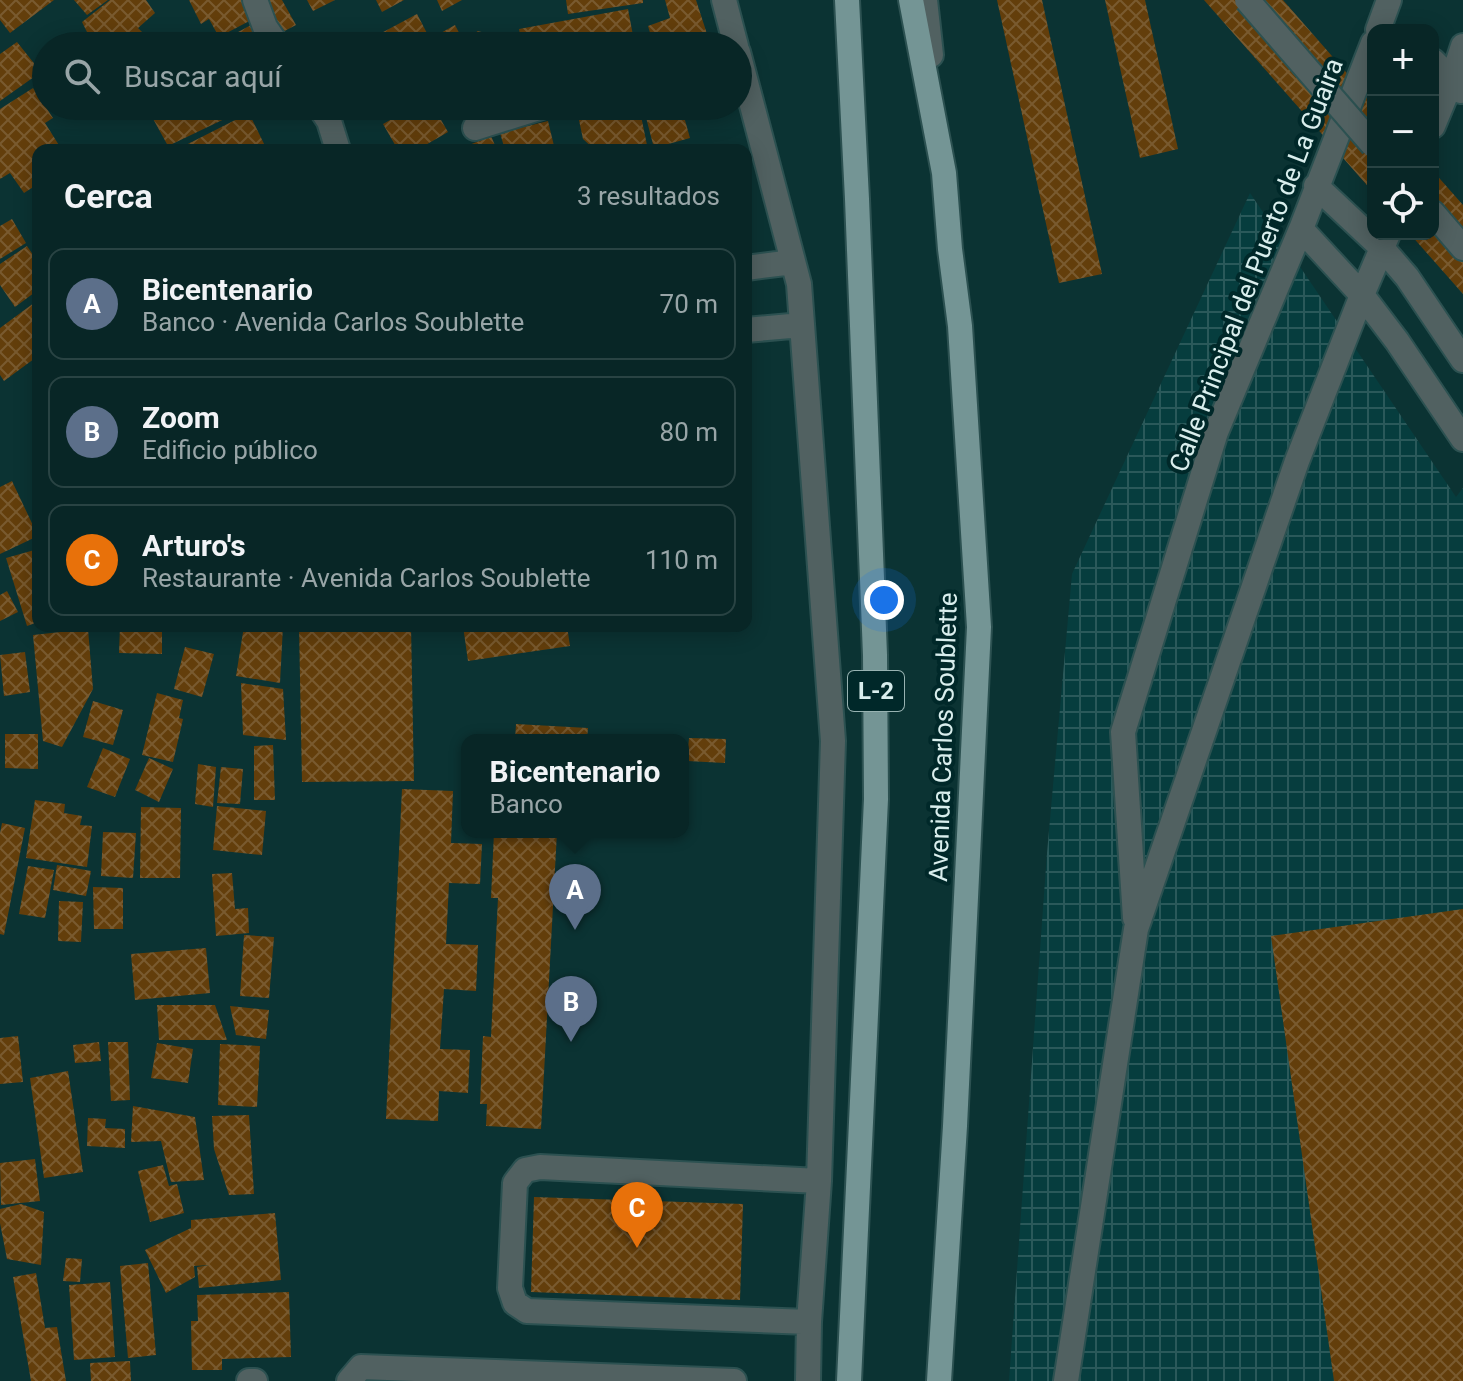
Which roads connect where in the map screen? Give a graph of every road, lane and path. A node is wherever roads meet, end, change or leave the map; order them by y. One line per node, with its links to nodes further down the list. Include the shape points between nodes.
1 (255, 0): 7 (street)
2 (724, 0): 8 (street)
3 (847, 0): 41 (main road, L-2, via 875,655 876,799)
4 (911, 0): 20 (main road)
5 (925, 0): 20 (street, Avenida Carlos Soublette)
6 (1247, 0): 18 (street, bridge)
7 (268, 32)
8 (732, 32)
9 (1463, 46): 12 (street)
10 (1367, 58): 21 (street, Calle Principal del Puerto de La Guaira)
11 (1439, 67): 12 (street)
12 (1458, 87): 14 (street)
13 (752, 105): 26 (street)
14 (1439, 117)
15 (328, 120): 19 (street)
16 (500, 120): 17 (street)
17 (475, 128)
18 (1367, 138)
19 (336, 144)
20 (944, 173): 42 (main road, Avenida Carlos Soublette, via 960,326 979,627)
21 (1316, 186): 23 (street, Calle Principal del Puerto de La Guaira); 24 (street)
22 (1439, 220): 25 (street)
23 (1301, 229): 28 (street); 33 (street, Calle Principal del Puerto de La Guaira, via 1216,432 1123,732)
24 (1385, 241): 28 (street, Calle Principal del Puerto de La Guaira); 31 (street)
25 (1463, 248)
26 (793, 262): 27 (street); 29 (street)
27 (752, 267)
28 (1362, 295): 32 (street); 33 (street, Calle Principal del Puerto de La Guaira, via 1297,461)
29 (802, 325): 30 (street); 34 (street, via 833,741)
30 (752, 329)
31 (1463, 360)
32 (1463, 439)
33 (1136, 929): 43 (street, Calle Principal del Puerto de La Guaira)
34 (819, 1181): 35 (street); 35 (street, via 540,1167 525,1170 515,1183 510,1288 515,1303 527,1311)
35 (809, 1322): 40 (street)
36 (249, 1381): 37 (street)
37 (255, 1381)
38 (349, 1381): 39 (street, via 361,1367)
39 (734, 1381)
40 (808, 1381)
41 (849, 1381)
42 (939, 1381)
43 (1066, 1381)

